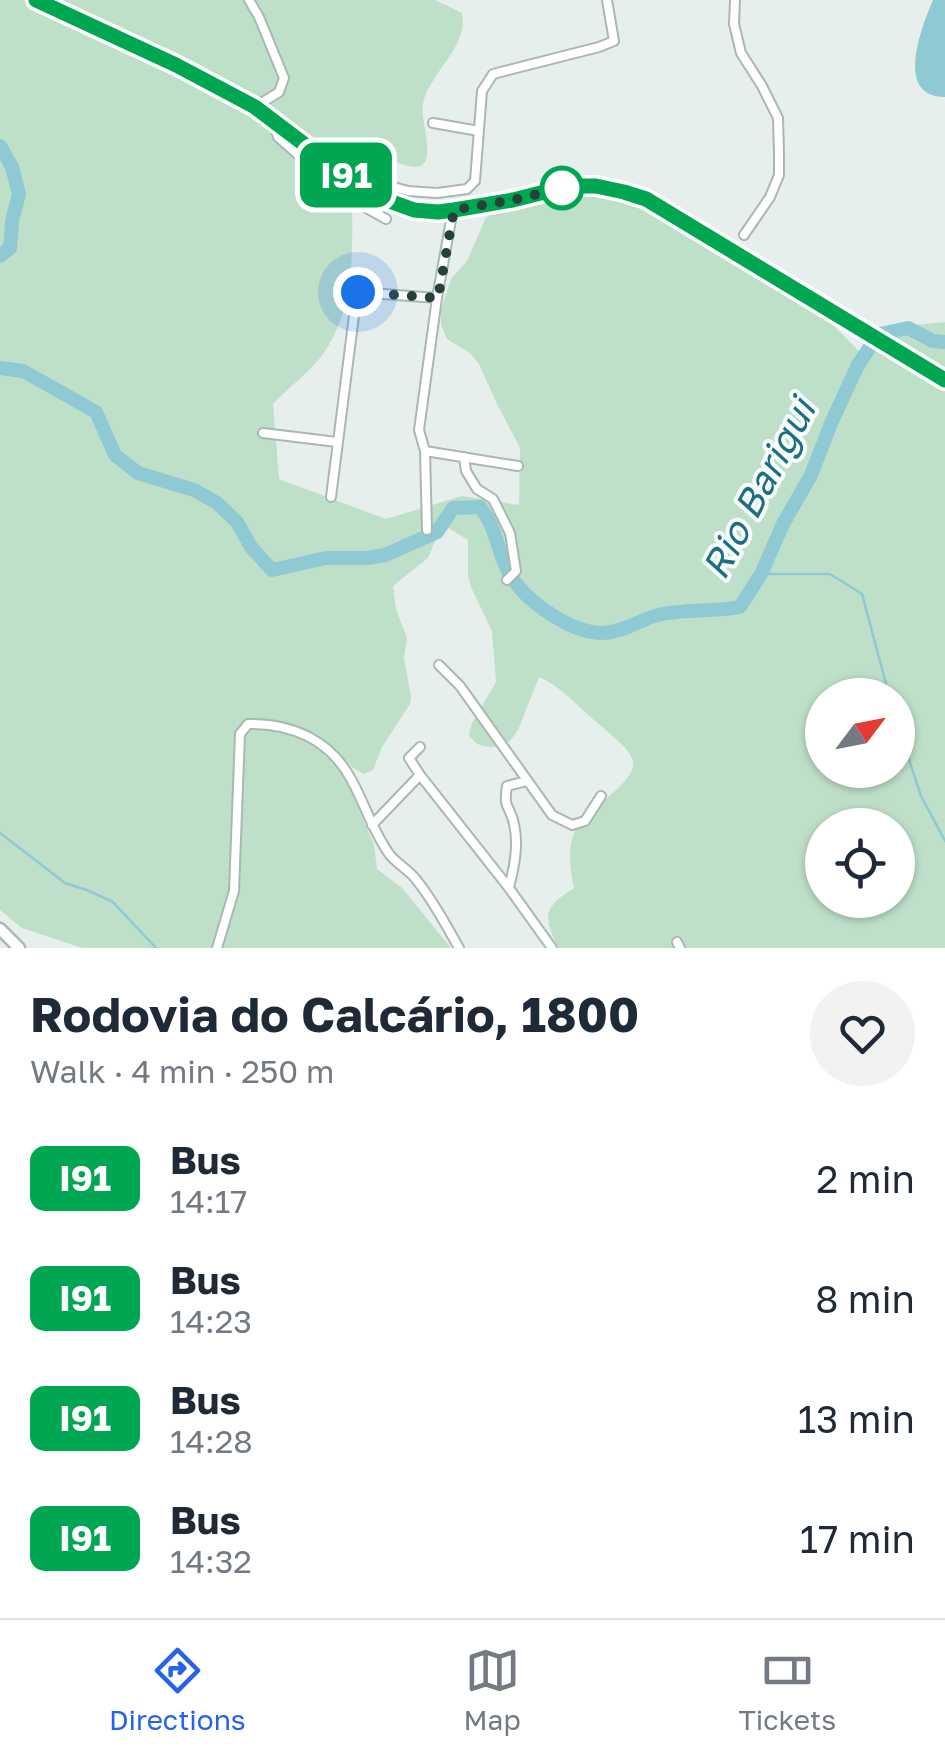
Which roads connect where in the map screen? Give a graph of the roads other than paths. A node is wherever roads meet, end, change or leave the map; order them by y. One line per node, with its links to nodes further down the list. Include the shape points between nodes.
1 (36, 0): 5 (main road)
2 (249, 0): 5 (street, via 284,78 278,92)
3 (608, 0): 8 (street, via 614,41 494,74 482,91)
4 (735, 0): 12 (street, via 741,53 778,118 779,175)
5 (255, 107): 6 (main road)
6 (273, 120): 9 (main road); 11 (street, via 278,137 352,200)
7 (433, 123): 8 (street)
8 (479, 131): 9 (street, via 475,181 468,189 437,194 383,184 327,145)
9 (309, 146): 10 (main road, via 370,194 414,210)
10 (454, 210): 13 (street); 14 (main road, via 568,186 646,199)
11 (386, 218)
12 (744, 236)
13 (438, 298): 16 (street, via 358,292); 17 (street, via 419,430)
14 (945, 380)
15 (263, 432): 16 (street)
16 (338, 442): 20 (street)
17 (425, 452): 18 (street); 21 (street)
18 (464, 458): 19 (street); 22 (street, via 477,489 493,499 510,533 516,570)
19 (518, 466)
20 (331, 497)
21 (428, 530)
22 (507, 580)
23 (439, 664): 26 (street)
24 (420, 748): 25 (street, via 410,758)
25 (420, 775): 28 (street); 29 (street)
26 (527, 782): 27 (street, via 552,815 572,825 586,821); 29 (street, via 507,786 504,803 516,838)
27 (601, 796)
28 (372, 825): 32 (street, via 335,756 309,736 272,723 248,724 240,734 234,891); 33 (street, via 392,858 416,878)
29 (509, 888): 34 (street)
30 (2, 935): 31 (street)
31 (19, 948)
32 (217, 948)
33 (459, 948)
34 (552, 948)

